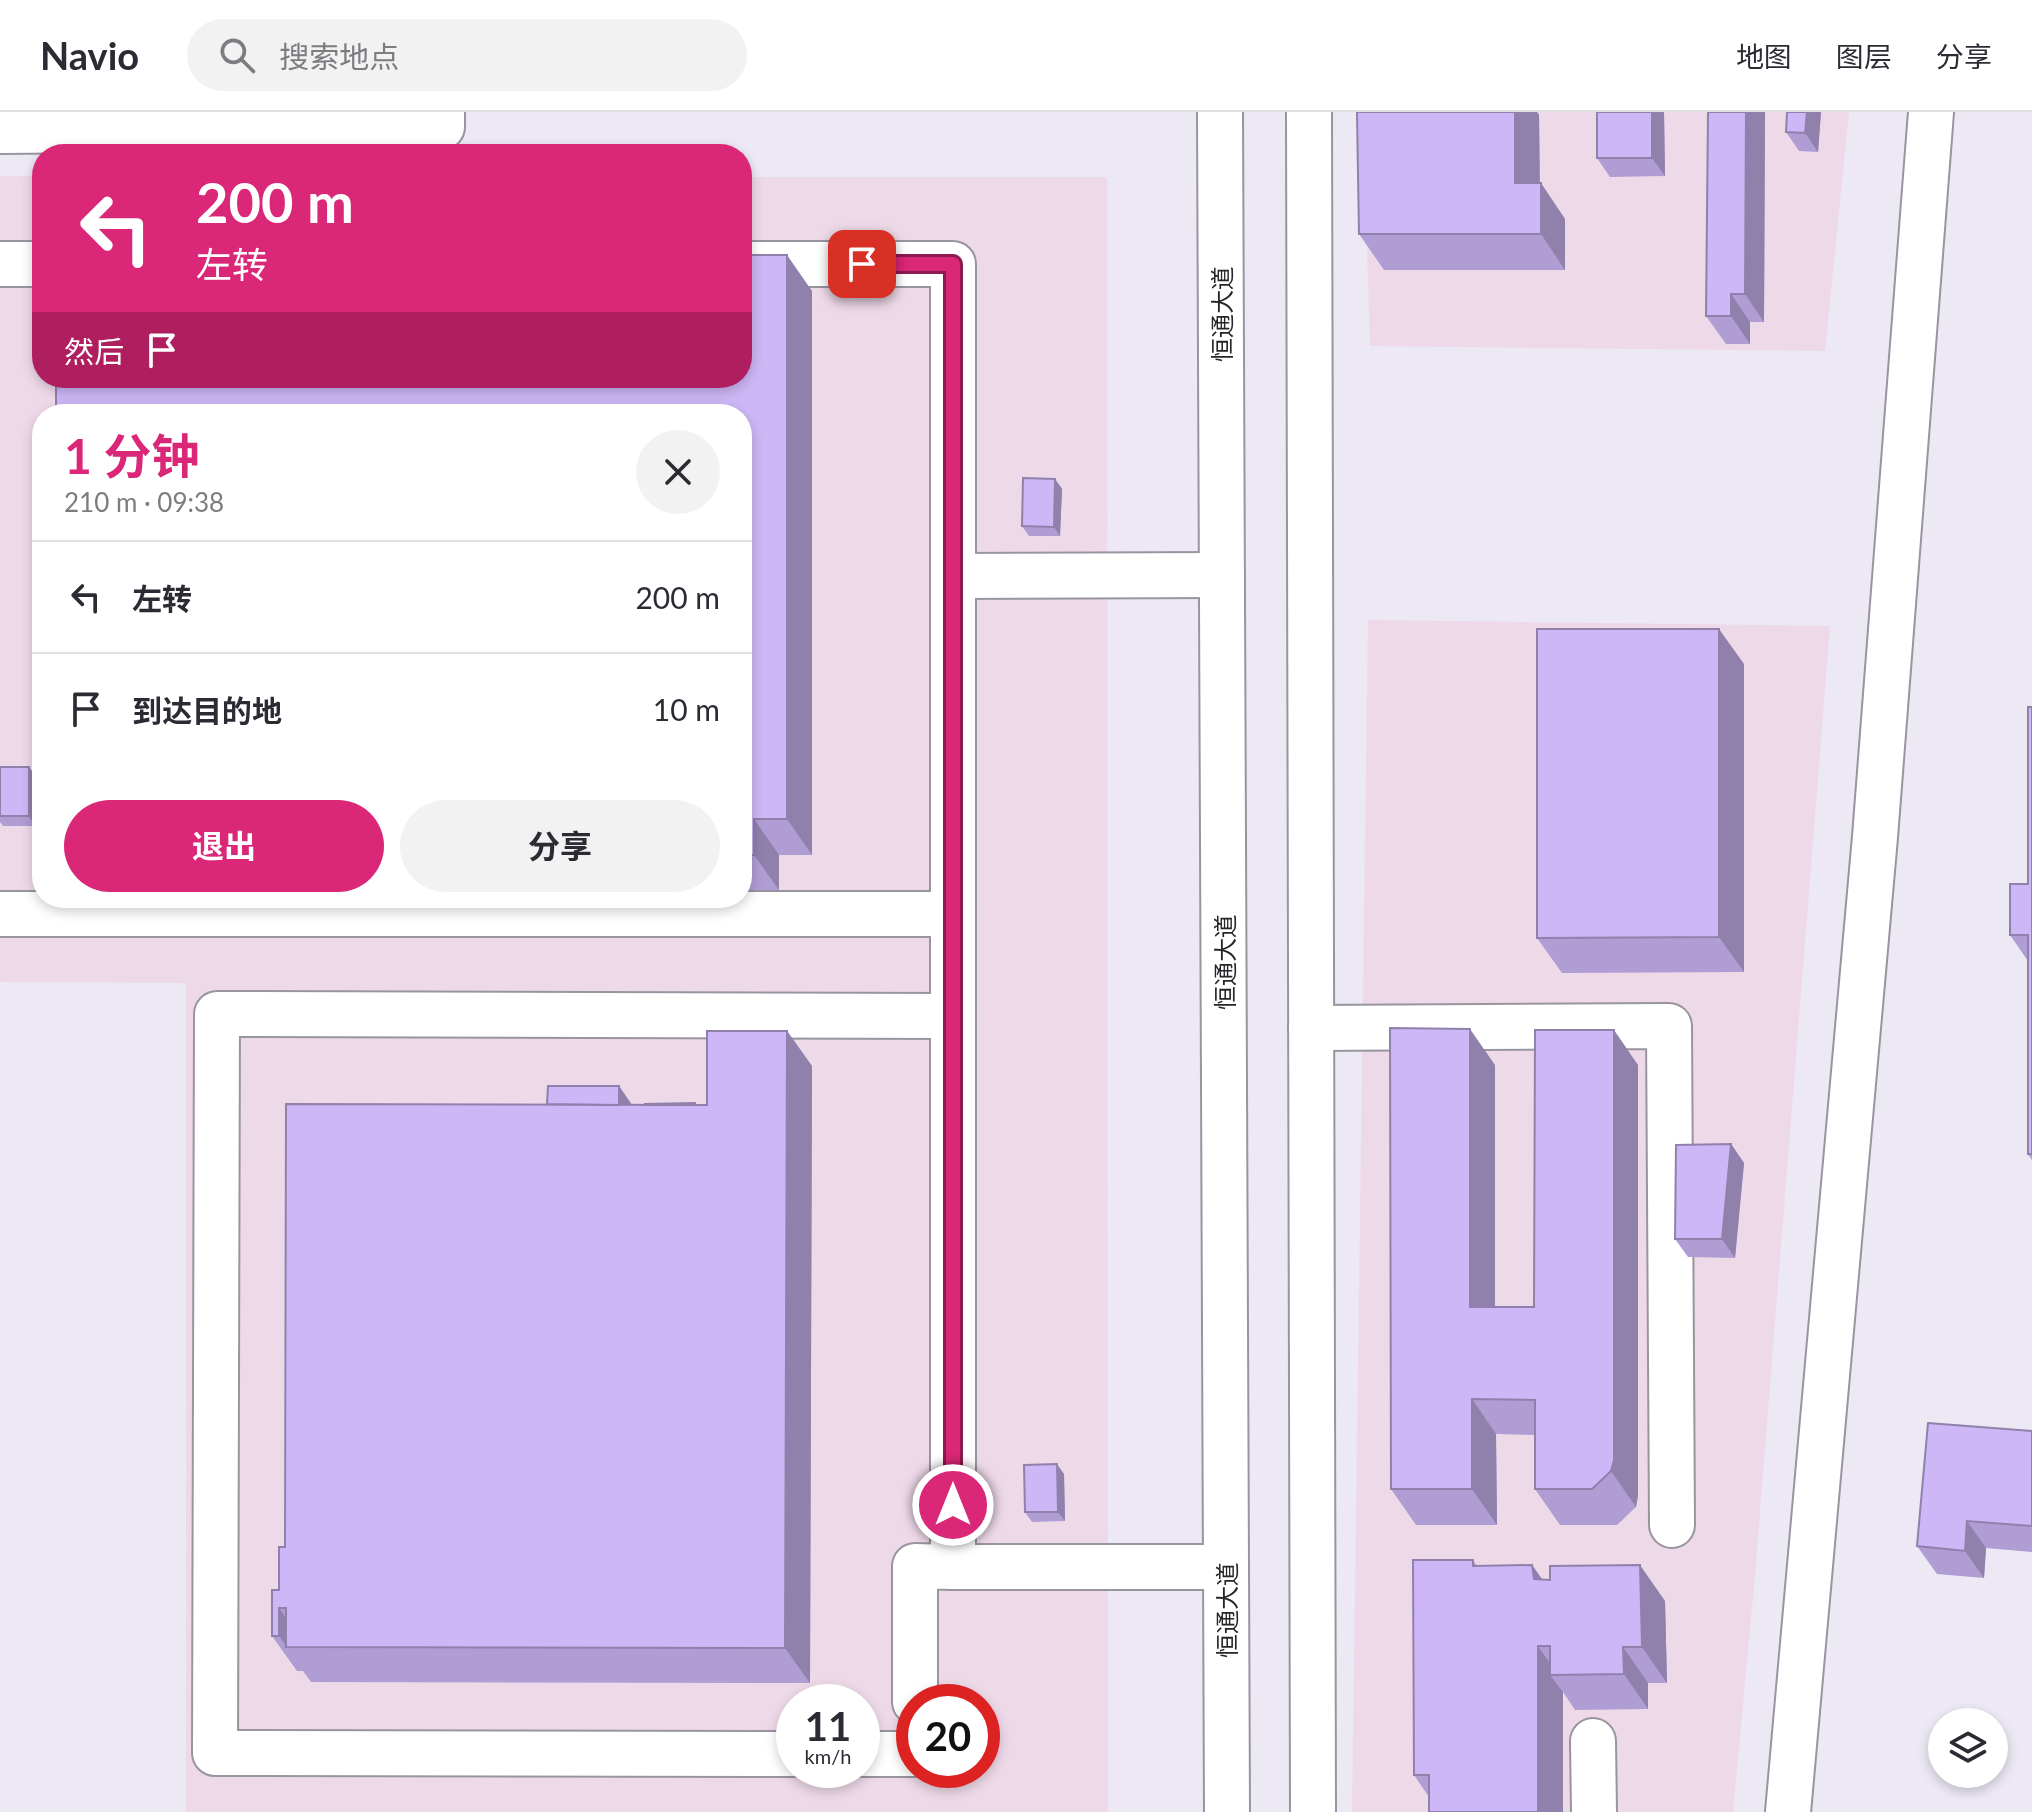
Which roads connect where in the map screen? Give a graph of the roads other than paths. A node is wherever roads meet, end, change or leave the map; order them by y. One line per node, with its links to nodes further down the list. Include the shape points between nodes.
1 (442, 112): 5 (main road, via 442,127)
2 (1220, 112): 9 (main road, 恒通大道)
3 (1309, 112): 14 (main road)
4 (1931, 112): 24 (main road, via 1876,821)
5 (0, 131)
6 (0, 264): 7 (main road)
7 (32, 264)
8 (752, 264): 10 (main road, via 953,264)
9 (1222, 575): 10 (main road); 17 (main road, 恒通大道)
10 (953, 576): 12 (main road)
11 (0, 914): 12 (main road)
12 (953, 914): 13 (main road)
13 (953, 1016): 16 (main road); 20 (main road, via 217,1014 215,1753)
14 (1311, 1028): 15 (main road, via 1669,1026); 22 (main road)
15 (1672, 1525)
16 (953, 1567): 17 (main road); 18 (main road, via 915,1566)
17 (1226, 1567): 21 (main road, 恒通大道)
18 (915, 1684)
19 (1593, 1741): 23 (main road)
20 (776, 1754)
21 (1227, 1812)
22 (1313, 1812)
23 (1594, 1812)
24 (1788, 1812)

